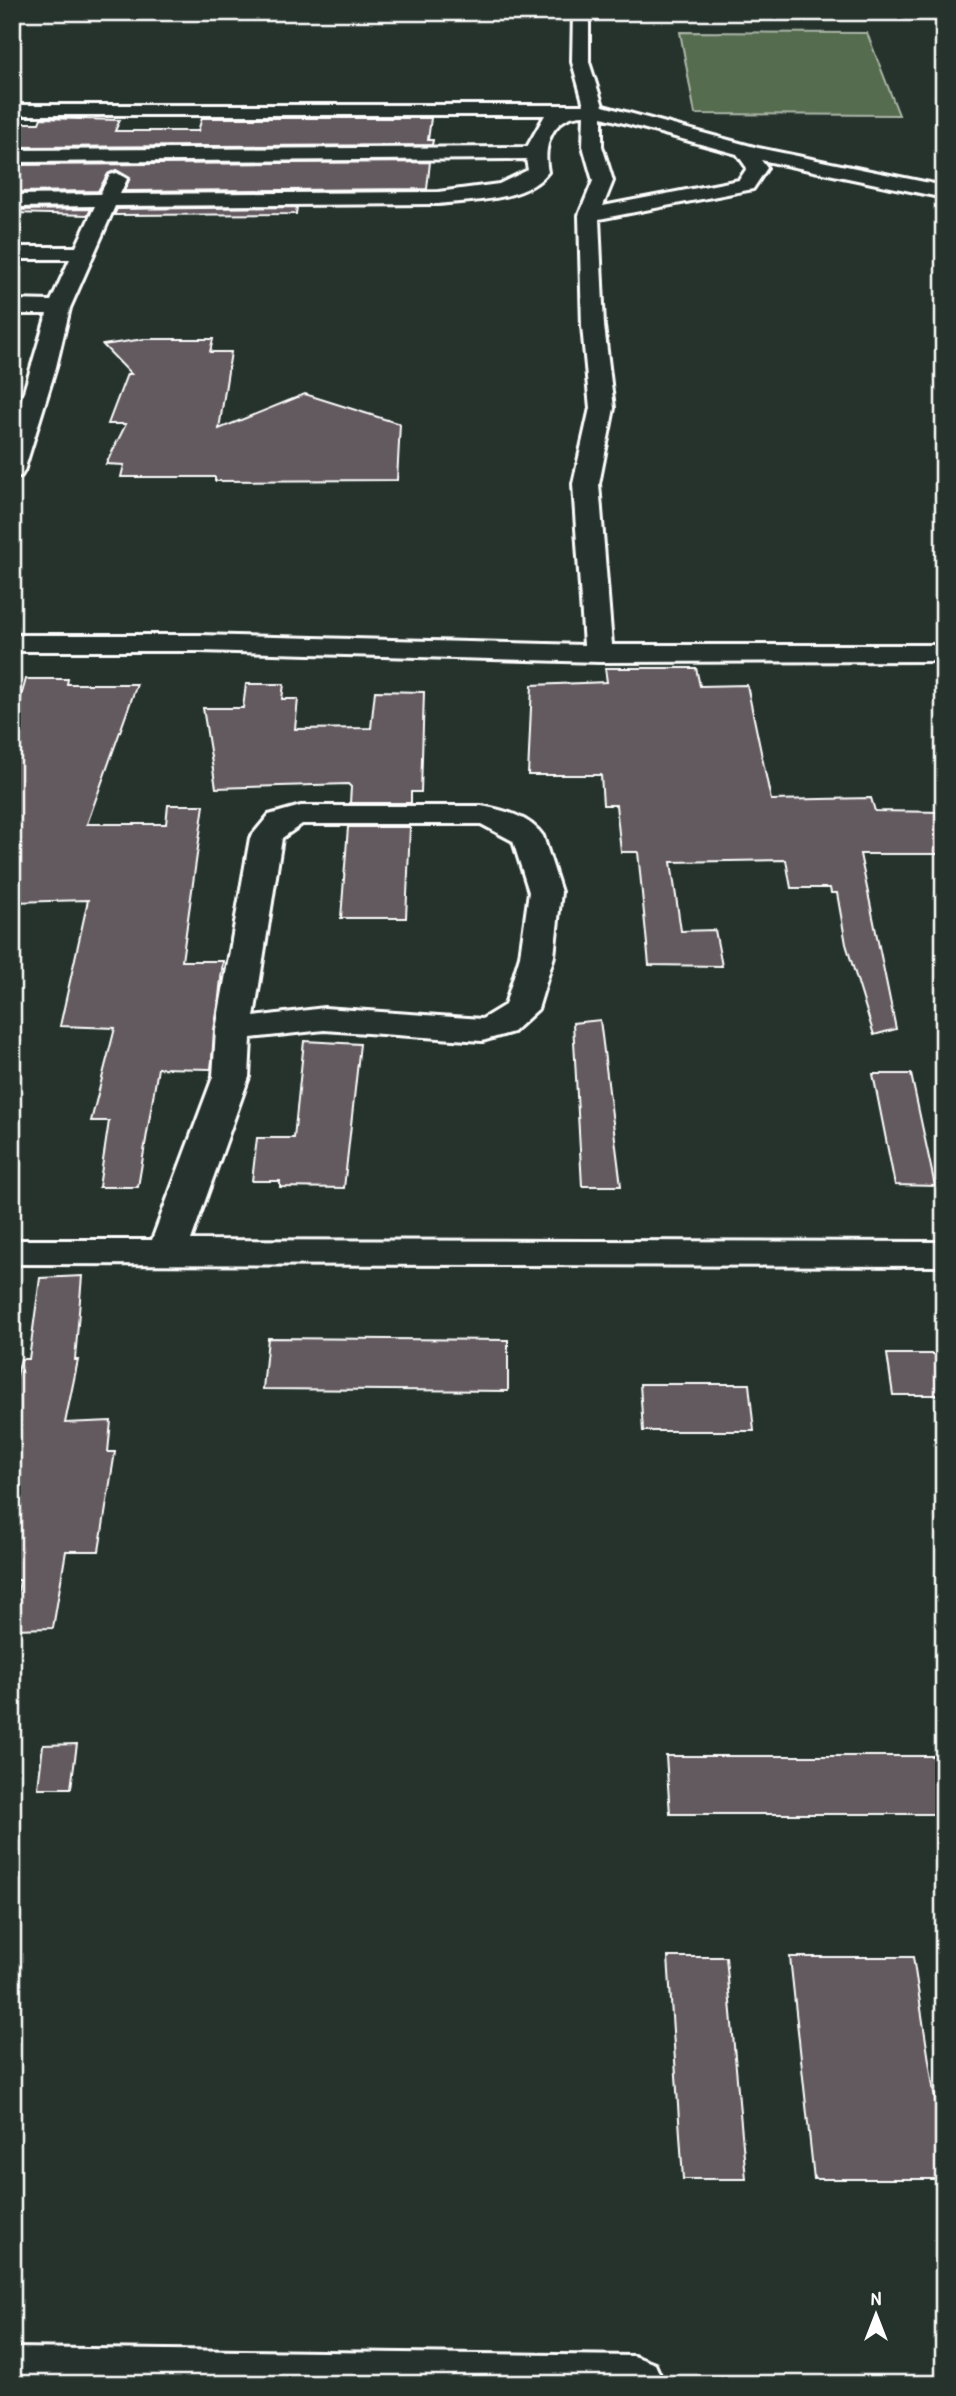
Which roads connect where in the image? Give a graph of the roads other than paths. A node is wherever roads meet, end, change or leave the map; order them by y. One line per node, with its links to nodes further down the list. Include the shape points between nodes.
1 (581, 12): 5 (street, via 579,66 582,84)
2 (571, 108): 4 (street); 5 (street); 7 (street, via 549,121)
3 (12, 110): 4 (street)
4 (137, 110): 9 (street)
5 (596, 110): 6 (street); 13 (street, via 591,121 592,150 603,181)
6 (744, 150): 10 (street); 13 (street, via 757,168 746,185)
7 (534, 153): 9 (street); 11 (street, via 538,172 528,181 438,198)
8 (12, 156): 9 (street)
9 (126, 156): 11 (street)
10 (944, 192)
11 (109, 200): 12 (street); 15 (street)
12 (12, 201)
13 (589, 215): 22 (street, via 593,326 603,408 586,484)
14 (12, 253): 15 (street)
15 (82, 253): 17 (street)
16 (12, 307): 17 (street)
17 (59, 308): 18 (street, via 34,368)
18 (19, 436): 19 (street)
19 (12, 471)
20 (12, 643): 22 (street, via 199,643)
21 (944, 653): 22 (street)
22 (599, 654)
23 (234, 1030): 23 (street, via 267,838 273,826 301,815 481,815 505,822 527,836 545,892 544,921 521,1009 501,1025 482,1030 324,1019); 25 (street, via 231,1077)
24 (12, 1252): 25 (street)
25 (167, 1252): 26 (street)
26 (944, 1254)
27 (12, 2376): 28 (street)
28 (516, 2382): 29 (street)
29 (635, 2384)

